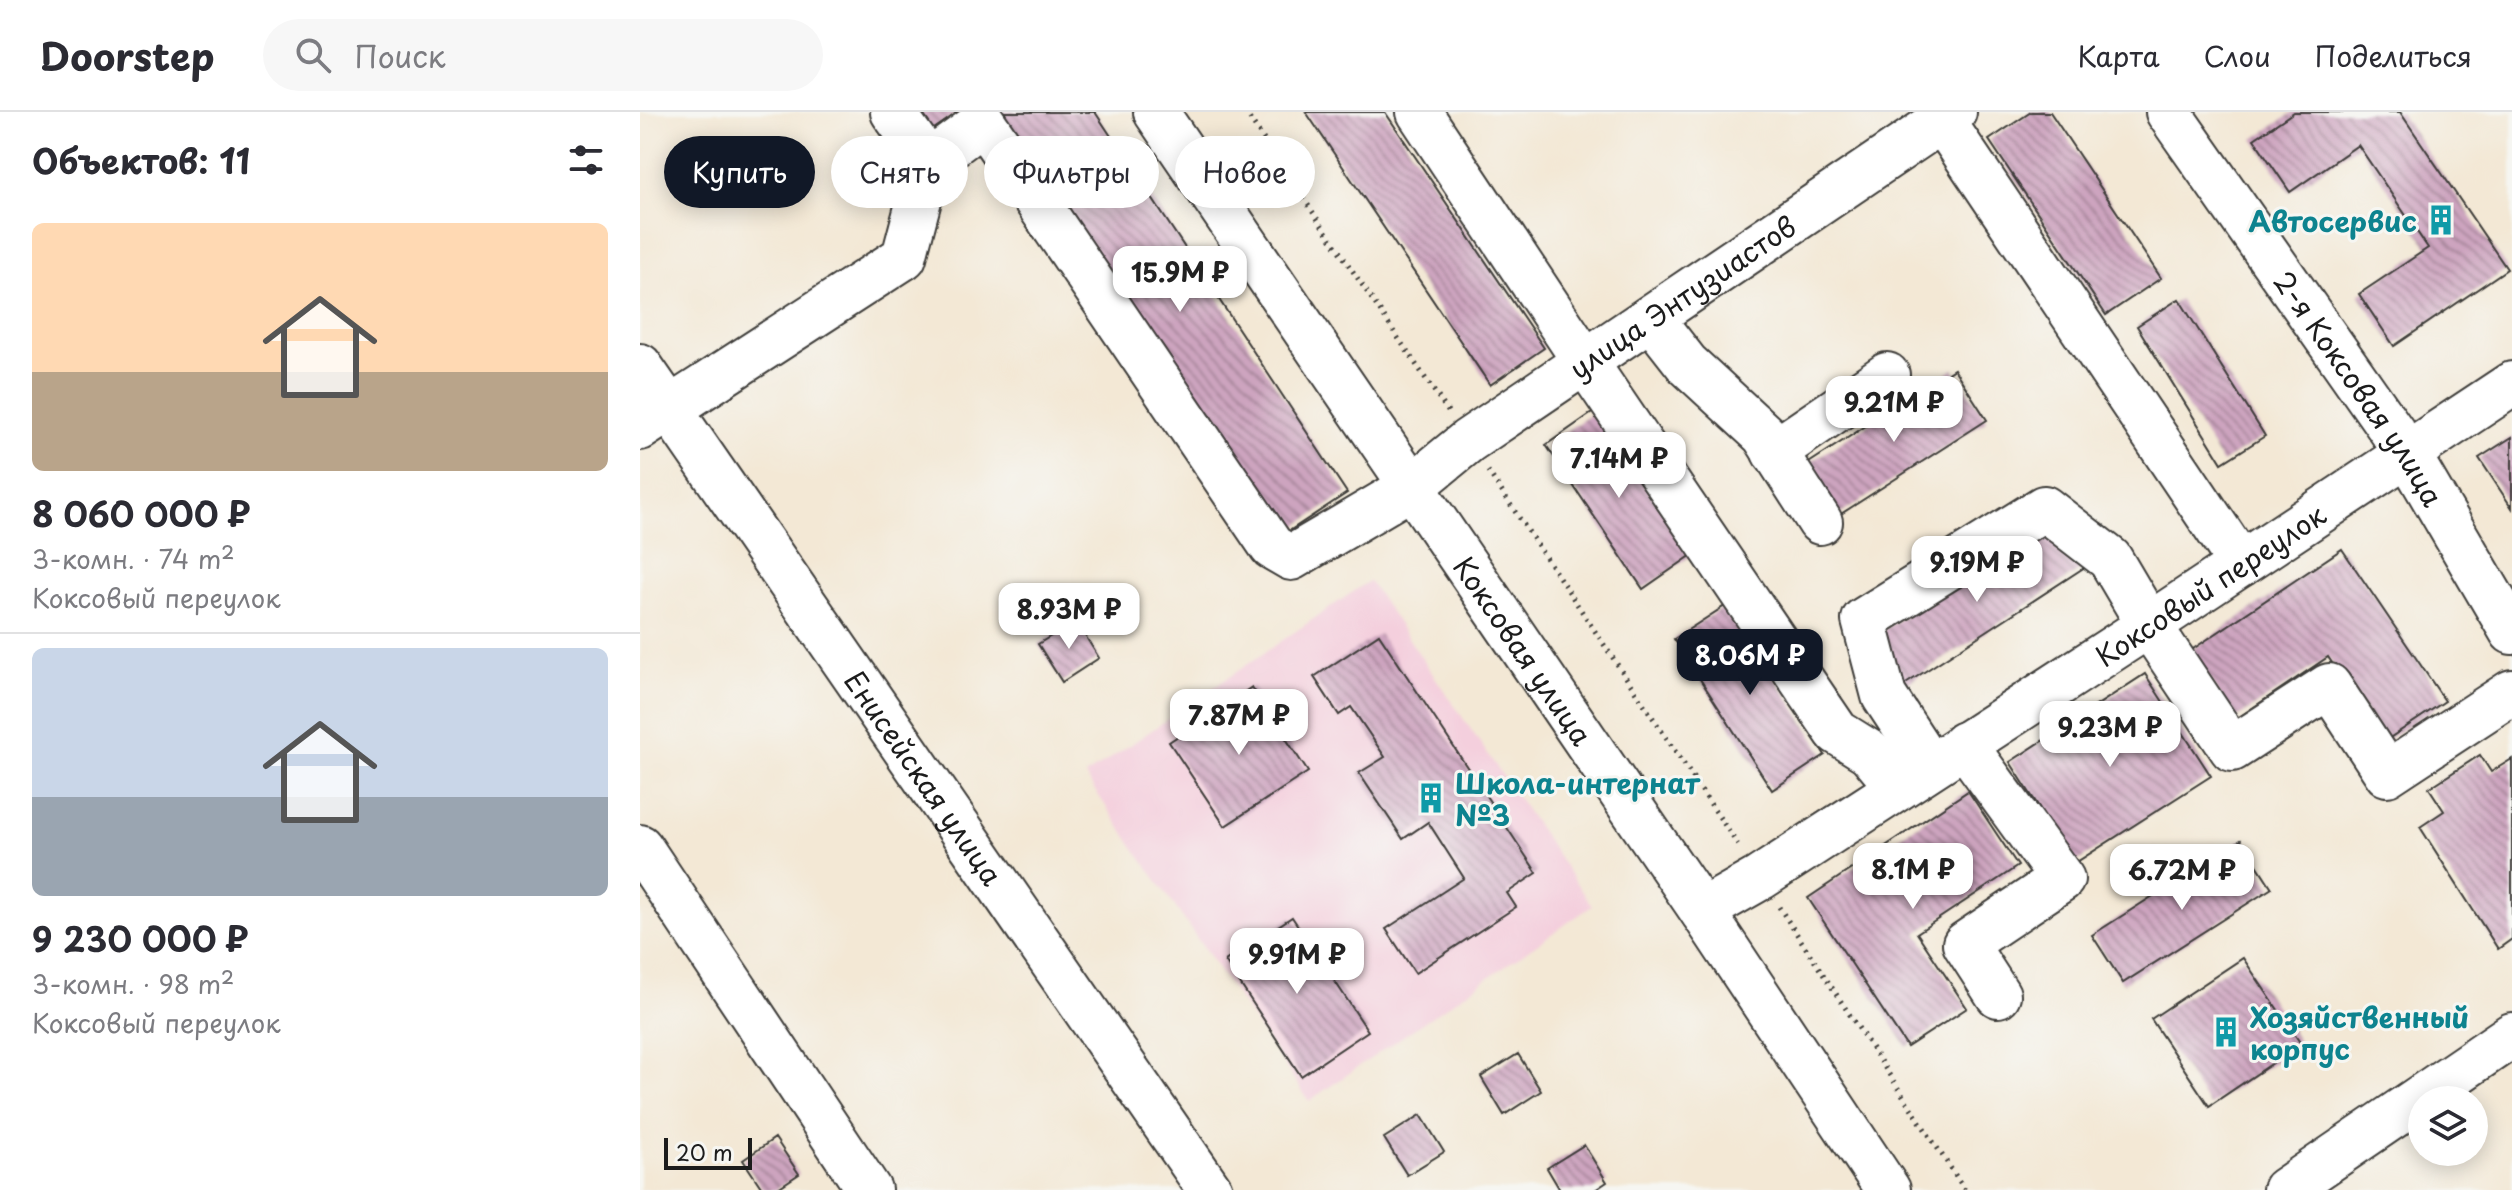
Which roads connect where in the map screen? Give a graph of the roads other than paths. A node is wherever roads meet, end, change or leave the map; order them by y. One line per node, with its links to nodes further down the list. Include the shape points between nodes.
1 (893, 112): 6 (street)
2 (1156, 112): 17 (street, Коксовая улица)
3 (1419, 112): 10 (street)
4 (2168, 112): 16 (street, 2-я Коксовая улица)
5 (1948, 116): 9 (street, улица Энтузиастов); 19 (street)
6 (910, 136)
7 (964, 136): 17 (street, улица Энтузиастов, via 983,122 1272,547 1291,558)
8 (917, 208): 14 (street, via 904,257)
9 (1651, 318): 10 (street, улица Энтузиастов); 15 (street, via 1687,364 1764,435)
10 (1586, 363): 17 (street, улица Энтузиастов, via 1468,441); 23 (street, via 1837,732 1869,752)
11 (640, 366): 14 (street, Енисейская улица)
12 (1887, 375): 15 (street)
13 (2512, 384): 16 (street, Коксовый переулок)
14 (655, 418): 29 (street, Енисейская улица)
15 (1774, 452): 18 (street)
16 (2408, 454): 19 (street, Коксовый переулок); 21 (street, 2-я Коксовая улица)
17 (1413, 486): 25 (street, Коксовая улица)
18 (1820, 522)
19 (2241, 564): 20 (street, Коксовый переулок)
20 (2149, 625): 22 (street, via 2232,749 2329,686 2387,774); 23 (street, Коксовый переулок); 23 (street, via 2110,559 2044,508 1864,620 1884,696)
21 (2512, 632)
22 (2512, 692)
23 (1931, 765): 25 (street, Коксовый переулок); 26 (street, via 2062,879 1965,944)
24 (640, 847): 28 (street)
25 (1702, 911): 30 (street, Коксовая улица)
26 (1998, 995)
27 (2512, 1035): 31 (street)
28 (869, 1190)
29 (1210, 1190)
30 (1888, 1190)
31 (2285, 1190)

